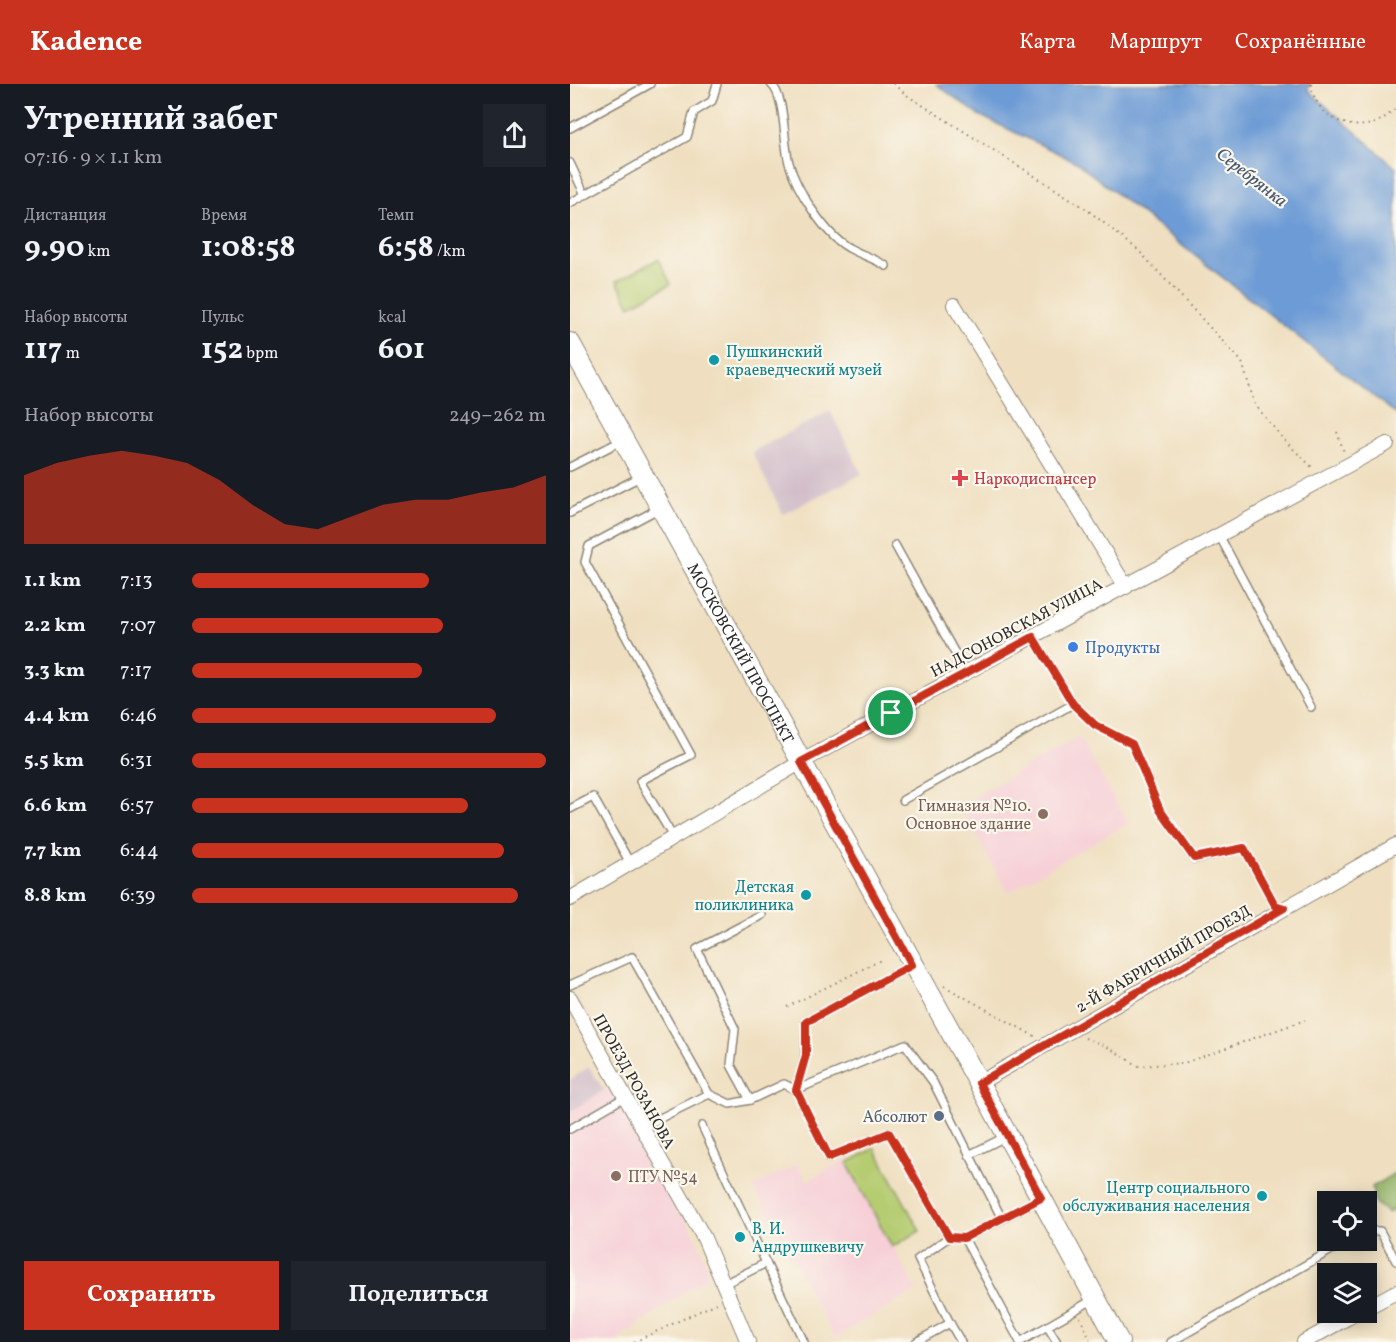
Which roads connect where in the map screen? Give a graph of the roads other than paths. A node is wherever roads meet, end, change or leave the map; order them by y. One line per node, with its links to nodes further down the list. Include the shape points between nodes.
1 (650, 84): 4 (lane)
2 (717, 84): 6 (lane, via 712,101 694,111 687,137)
3 (771, 84): 8 (lane, via 781,98 789,164 803,195 831,234 848,248)
4 (570, 128)
5 (570, 163): 6 (lane)
6 (585, 195): 7 (lane)
7 (570, 203)
8 (886, 266)
9 (954, 305): 20 (street)
10 (570, 343): 11 (main road, МОСКОВСКИЙ ПРОСПЕКТ)
11 (575, 365): 12 (main road, МОСКОВСКИЙ ПРОСПЕКТ)
12 (623, 440): 14 (lane); 15 (main road, МОСКОВСКИЙ ПРОСПЕКТ)
13 (1387, 444): 18 (street, НАДСОНОВСКАЯ УЛИЦА)
14 (570, 467)
15 (643, 475): 16 (main road, МОСКОВСКИЙ ПРОСПЕКТ); 17 (lane)
16 (661, 508): 24 (main road, МОСКОВСКИЙ ПРОСПЕКТ); 28 (lane, via 589,546 585,562 691,755 640,781)
17 (570, 513)
18 (1218, 535): 20 (street, НАДСОНОВСКАЯ УЛИЦА); 23 (lane)
19 (895, 545): 22 (lane)
20 (1126, 587): 21 (street, НАДСОНОВСКАЯ УЛИЦА)
21 (1033, 637): 22 (street, НАДСОНОВСКАЯ УЛИЦА); 25 (lane, via 1073,704)
22 (966, 673): 24 (street, НАДСОНОВСКАЯ УЛИЦА)
23 (1311, 707)
24 (801, 762): 28 (street, НАДСОНОВСКАЯ УЛИЦА); 34 (main road, МОСКОВСКИЙ ПРОСПЕКТ)
25 (903, 800)
26 (570, 809): 30 (lane, via 593,797)
27 (1160, 810): 32 (lane, via 1194,858 1244,848 1275,905)
28 (673, 837): 30 (street, НАДСОНОВСКАЯ УЛИЦА)
29 (1396, 845): 32 (street, 2-Й ФАБРИЧНЫЙ ПРОЕЗД)
30 (630, 863): 31 (street, НАДСОНОВСКАЯ УЛИЦА)
31 (570, 898)
32 (1284, 908): 37 (street, 2-Й ФАБРИЧНЫЙ ПРОЕЗД)
33 (762, 915): 41 (lane, via 697,949 735,1029 731,1065)
34 (912, 965): 37 (main road, МОСКОВСКИЙ ПРОСПЕКТ); 38 (lane, via 806,1022 806,1055)
35 (570, 985): 39 (lane, via 632,957)
36 (572, 1006): 40 (street, ПРОЕЗД РОЗАНОВА)
37 (979, 1083): 45 (main road, МОСКОВСКИЙ ПРОСПЕКТ)
38 (796, 1090): 41 (lane, via 784,1084); 46 (lane, via 905,1044 933,1082); 50 (lane, via 829,1157 889,1133)
39 (709, 1094): 41 (lane, via 730,1104); 43 (lane)
40 (625, 1097): 43 (street, ПРОЕЗД РОЗАНОВА); 44 (lane)
41 (750, 1100)
42 (702, 1126): 54 (lane)
43 (642, 1127): 55 (street, ПРОЕЗД РОЗАНОВА, via 704,1238)
44 (570, 1129)
45 (1007, 1136): 46 (lane); 47 (main road, МОСКОВСКИЙ ПРОСПЕКТ)
46 (969, 1155): 48 (lane)
47 (1041, 1198): 48 (lane); 57 (main road, МОСКОВСКИЙ ПРОСПЕКТ)
48 (1002, 1219): 51 (lane)
49 (1377, 1231): 53 (lane)
50 (949, 1237): 51 (lane); 59 (lane, via 918,1259)
51 (964, 1238): 66 (lane)
52 (1330, 1251): 69 (lane)
53 (1396, 1261)
54 (766, 1263): 55 (lane); 63 (lane)
55 (725, 1291): 62 (street, ПРОЕЗД РОЗАНОВА)
56 (1396, 1292): 58 (street)
57 (1096, 1298): 61 (lane); 68 (main road, МОСКОВСКИЙ ПРОСПЕКТ)
58 (1377, 1302)
59 (950, 1323): 64 (lane); 65 (lane)
60 (1338, 1323): 70 (street)
61 (1047, 1326): 66 (lane); 67 (lane)
62 (748, 1342)
63 (804, 1342)
64 (916, 1342)
65 (961, 1342)
66 (1020, 1342)
67 (1057, 1342)
68 (1119, 1342)
69 (1171, 1342)
70 (1304, 1342)

